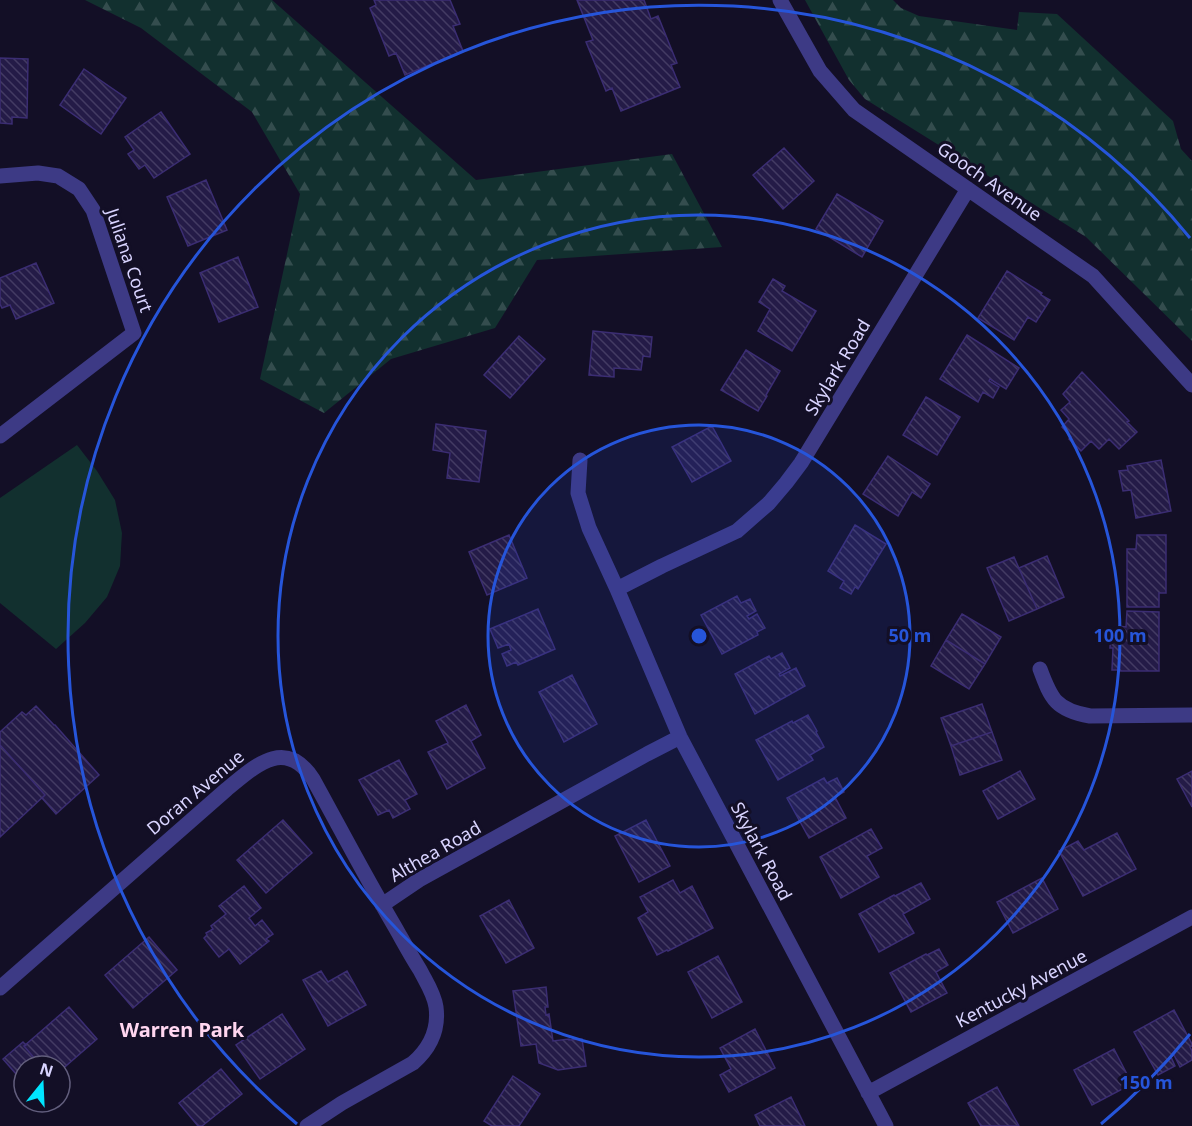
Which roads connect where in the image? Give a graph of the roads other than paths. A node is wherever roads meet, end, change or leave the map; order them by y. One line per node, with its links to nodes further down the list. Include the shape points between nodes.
1 (780, 0): 3 (street, Gooch Avenue, via 820,71 854,110)
2 (0, 176): 5 (street, Juliana Court, via 58,176 79,189 93,210 134,333)
3 (968, 189): 4 (street, Gooch Avenue, via 1094,276); 7 (street, Skylark Road, via 786,483 736,531)
4 (1192, 385)
5 (0, 436)
6 (580, 460): 7 (street, Skylark Road, via 578,493)
7 (617, 589): 10 (street, Skylark Road)
8 (1040, 669): 9 (street, via 1050,695 1076,714)
9 (1192, 715)
10 (680, 737): 11 (street, Althea Road, via 419,880); 14 (street, Skylark Road)
11 (382, 905): 13 (street, Doran Avenue, via 309,772 291,760 269,759 226,789); 15 (street, Althea Road, via 433,993 437,1019 434,1036 413,1064)
12 (1192, 917): 14 (street, Kentucky Avenue)
13 (0, 988)
14 (868, 1093): 16 (street, Skylark Road)
15 (307, 1126)
16 (886, 1126)

